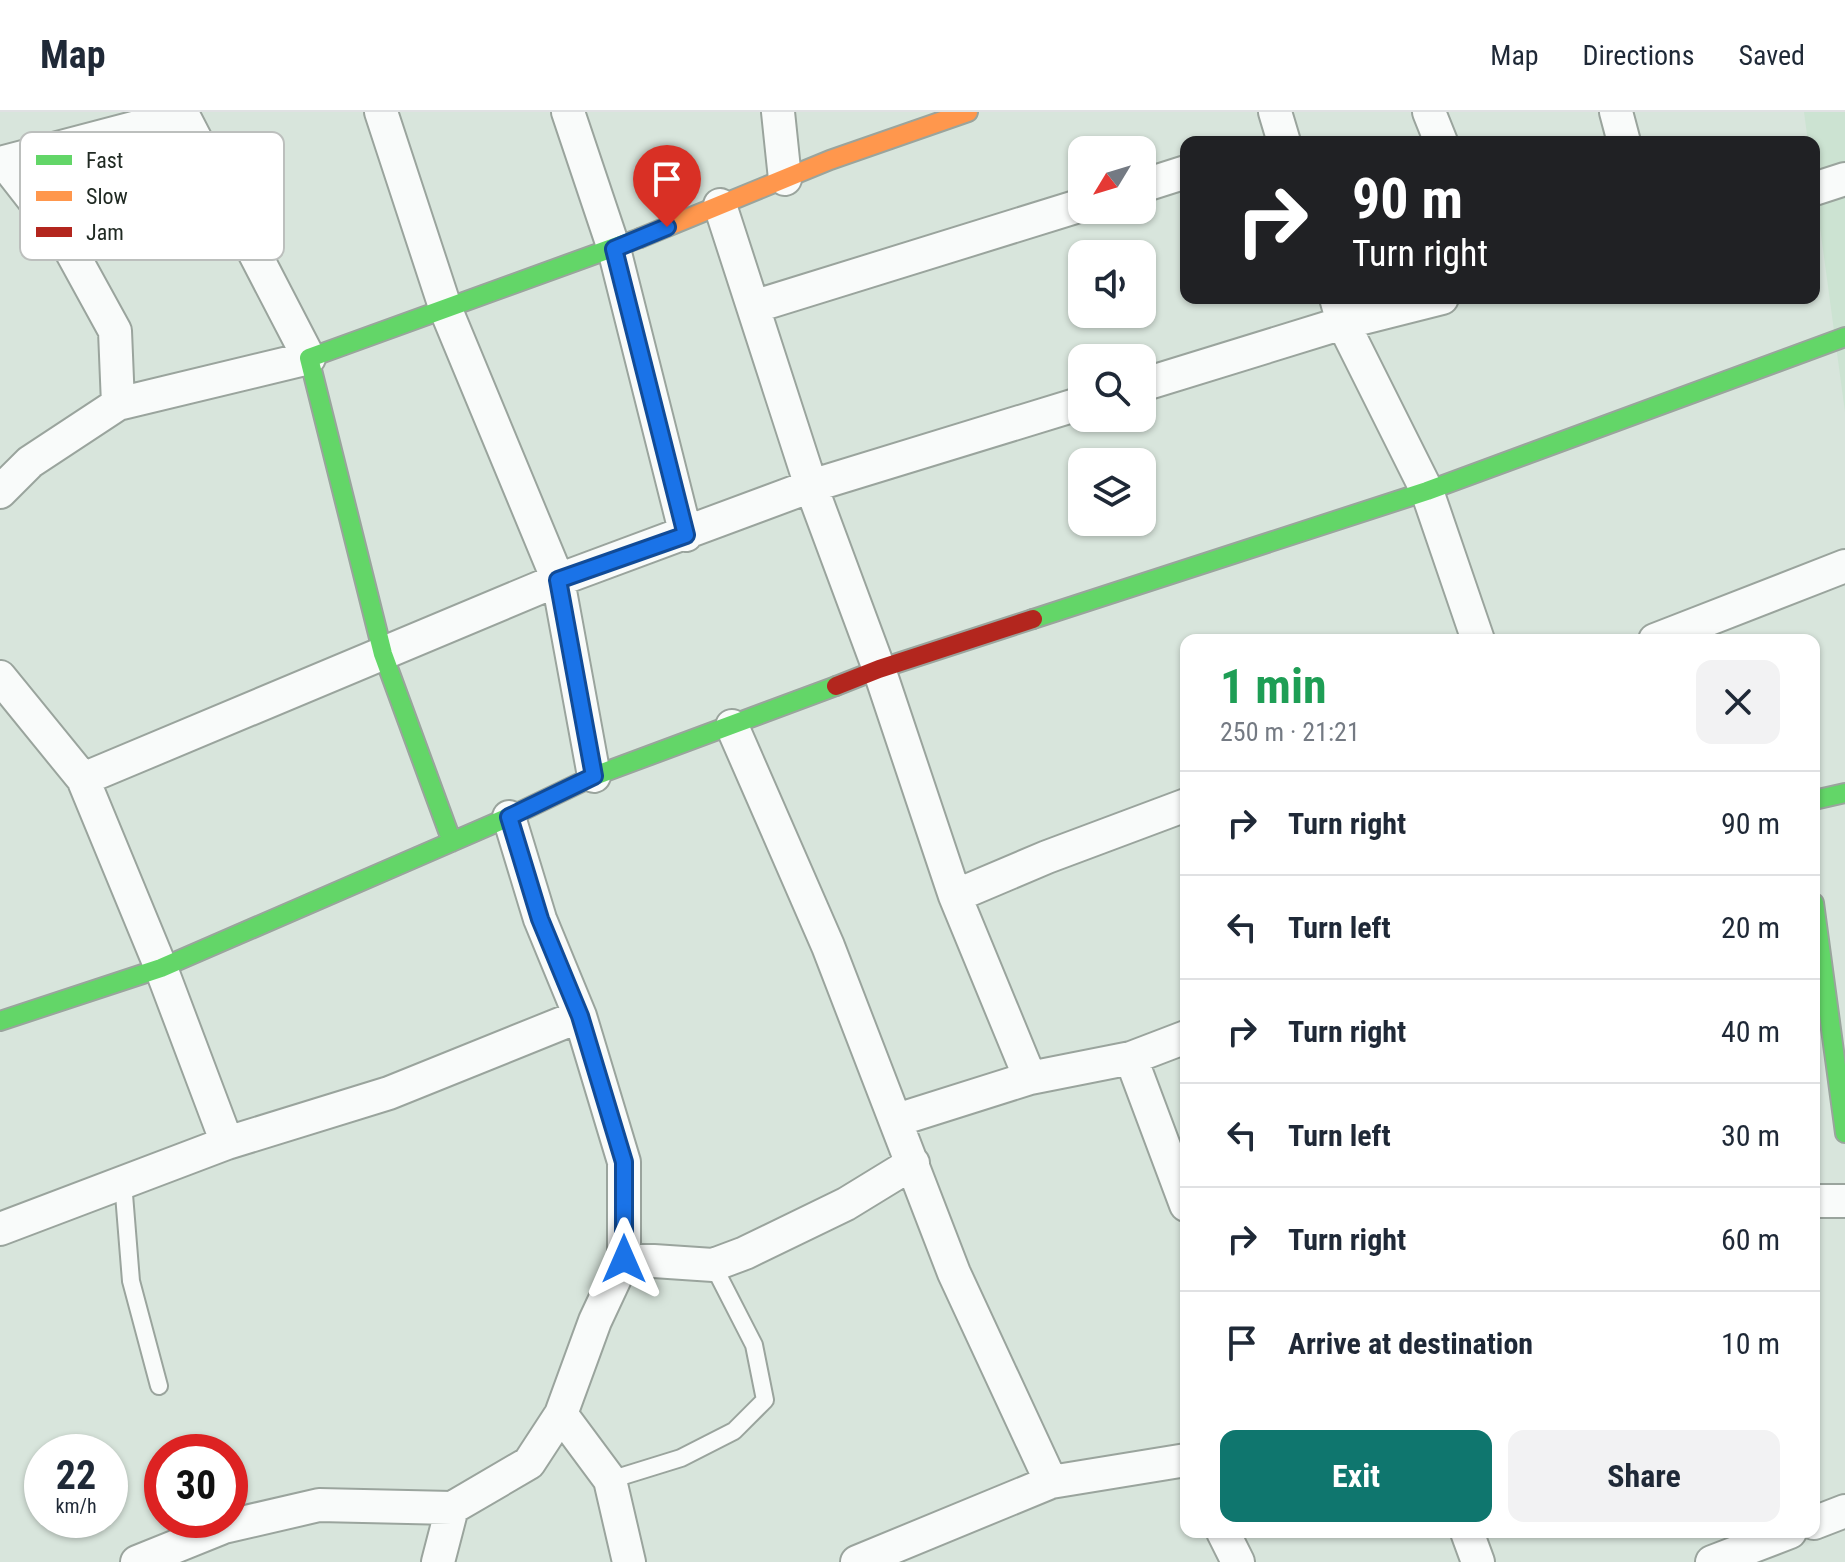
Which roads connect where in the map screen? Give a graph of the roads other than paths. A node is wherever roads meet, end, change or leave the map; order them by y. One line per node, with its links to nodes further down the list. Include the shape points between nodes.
1 (381, 112): 27 (street)
2 (568, 112): 22 (street)
3 (778, 112): 15 (street)
4 (968, 112): 15 (street)
5 (1275, 112): 10 (street)
6 (1429, 112): 11 (street)
7 (1616, 112): 12 (street)
8 (118, 132): 9 (street, via 183,115)
9 (192, 132)
10 (1282, 136)
11 (1439, 136)
12 (1622, 136)
13 (2, 162): 18 (street)
14 (1180, 174): 17 (street)
15 (785, 179): 20 (street)
16 (1845, 179): 19 (street)
17 (1156, 182)
18 (20, 184)
19 (1820, 187)
20 (720, 205): 22 (street); 26 (street)
21 (1068, 209): 26 (street)
22 (614, 249): 27 (street); 37 (street)
23 (76, 260): 32 (street, via 115,331)
24 (258, 260): 30 (street)
25 (1395, 304): 28 (street)
26 (753, 307): 34 (street)
27 (446, 310): 30 (street); 39 (street)
28 (1340, 311): 31 (street); 35 (street)
29 (1845, 337): 35 (street)
30 (309, 358): 32 (street); 42 (street)
31 (1156, 380)
32 (118, 404): 36 (street, via 30,462)
33 (1068, 407): 34 (street)
34 (811, 486): 37 (street); 43 (street)
35 (1427, 491): 40 (street); 43 (street)
36 (0, 492)
37 (686, 535): 39 (street)
38 (1845, 566): 41 (street)
39 (558, 580): 42 (street); 46 (street)
40 (1476, 634)
41 (1670, 634)
42 (383, 654): 47 (street); 52 (street)
43 (879, 669): 45 (street); 53 (street)
44 (0, 677): 47 (street)
45 (732, 726): 46 (street); 62 (street)
46 (594, 776): 51 (street)
47 (83, 779): 56 (street)
48 (1845, 793): 49 (street)
49 (1820, 799)
50 (1180, 807): 53 (street)
51 (509, 817): 52 (street); 57 (street, via 540,919)
52 (452, 842): 56 (street)
53 (955, 896): 61 (street)
54 (1820, 916): 55 (street)
55 (1833, 945): 63 (street)
56 (161, 968): 58 (street); 64 (street)
57 (580, 1016): 64 (street, via 389,1093); 71 (street, via 624,1162)
58 (0, 1021)
59 (1180, 1039): 60 (street)
60 (1131, 1058): 61 (street); 67 (street)
61 (1030, 1078): 62 (street)
62 (897, 1120): 65 (street)
63 (1845, 1133)
64 (227, 1143): 66 (street)
65 (913, 1163): 72 (street, via 846,1204); 77 (street, via 954,1273)
66 (123, 1182): 70 (street); 73 (lane, via 131,1281)
67 (1180, 1189)
68 (1820, 1201): 69 (street)
69 (1845, 1201)
70 (0, 1229)
71 (624, 1259): 72 (street); 74 (street)
72 (713, 1265): 76 (lane, via 754,1345 765,1400 734,1431 681,1458)
73 (159, 1386)
74 (561, 1414): 76 (street); 78 (street, via 529,1463)
75 (1180, 1461): 77 (street)
76 (610, 1480): 87 (street)
77 (1051, 1482): 84 (street)
78 (452, 1508): 85 (street, via 319,1505 224,1527); 86 (street)
79 (1845, 1511): 80 (street)
80 (1820, 1521)
81 (1226, 1538): 89 (street)
82 (1469, 1538): 90 (street)
83 (1774, 1538): 91 (street)
84 (902, 1554): 88 (street)
85 (137, 1562)
86 (438, 1562)
87 (629, 1562)
88 (857, 1562)
89 (1238, 1562)
90 (1478, 1562)
91 (1712, 1562)

